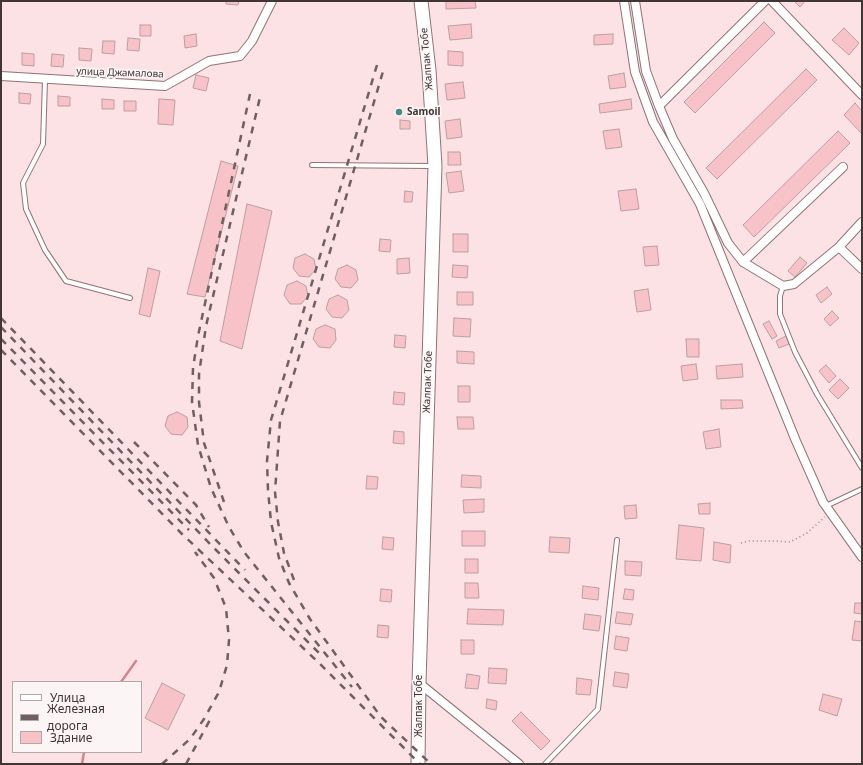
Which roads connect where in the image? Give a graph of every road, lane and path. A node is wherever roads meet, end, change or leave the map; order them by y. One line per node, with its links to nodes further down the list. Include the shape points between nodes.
1 (272, 1): 8 (street, улица Джамалова, via 252,41 240,56 209,61 165,86)
2 (422, 1): 12 (main road, Жалпак Тобе)
3 (624, 1): 22 (street, via 635,72 653,122 700,204 796,441)
4 (635, 1): 10 (street, via 646,71)
5 (765, 1): 10 (street)
6 (772, 1): 9 (street)
7 (1, 76): 8 (street, улица Джамалова)
8 (46, 80): 19 (lane, via 43,144 23,183 26,209 44,250 66,281)
9 (862, 95)
10 (659, 106): 16 (street, via 673,139 704,193 728,243)
11 (312, 165): 12 (lane)
12 (435, 166): 26 (main road, Жалпак Тобе)
13 (843, 167): 16 (street)
14 (862, 222): 15 (street)
15 (839, 247): 17 (street); 18 (street, via 794,284)
16 (743, 262): 18 (street)
17 (862, 269)
18 (783, 286): 20 (lane, via 780,314 795,352)
19 (130, 298)
20 (862, 468)
21 (862, 489): 22 (lane)
22 (828, 509): 24 (path, via 807,533 790,542); 25 (street)
23 (617, 540): 29 (lane, via 598,709)
24 (741, 543)
25 (862, 557)
26 (418, 683): 27 (main road, Жалпак Тобе); 28 (street)
27 (418, 764)
28 (519, 764)
29 (545, 764)

